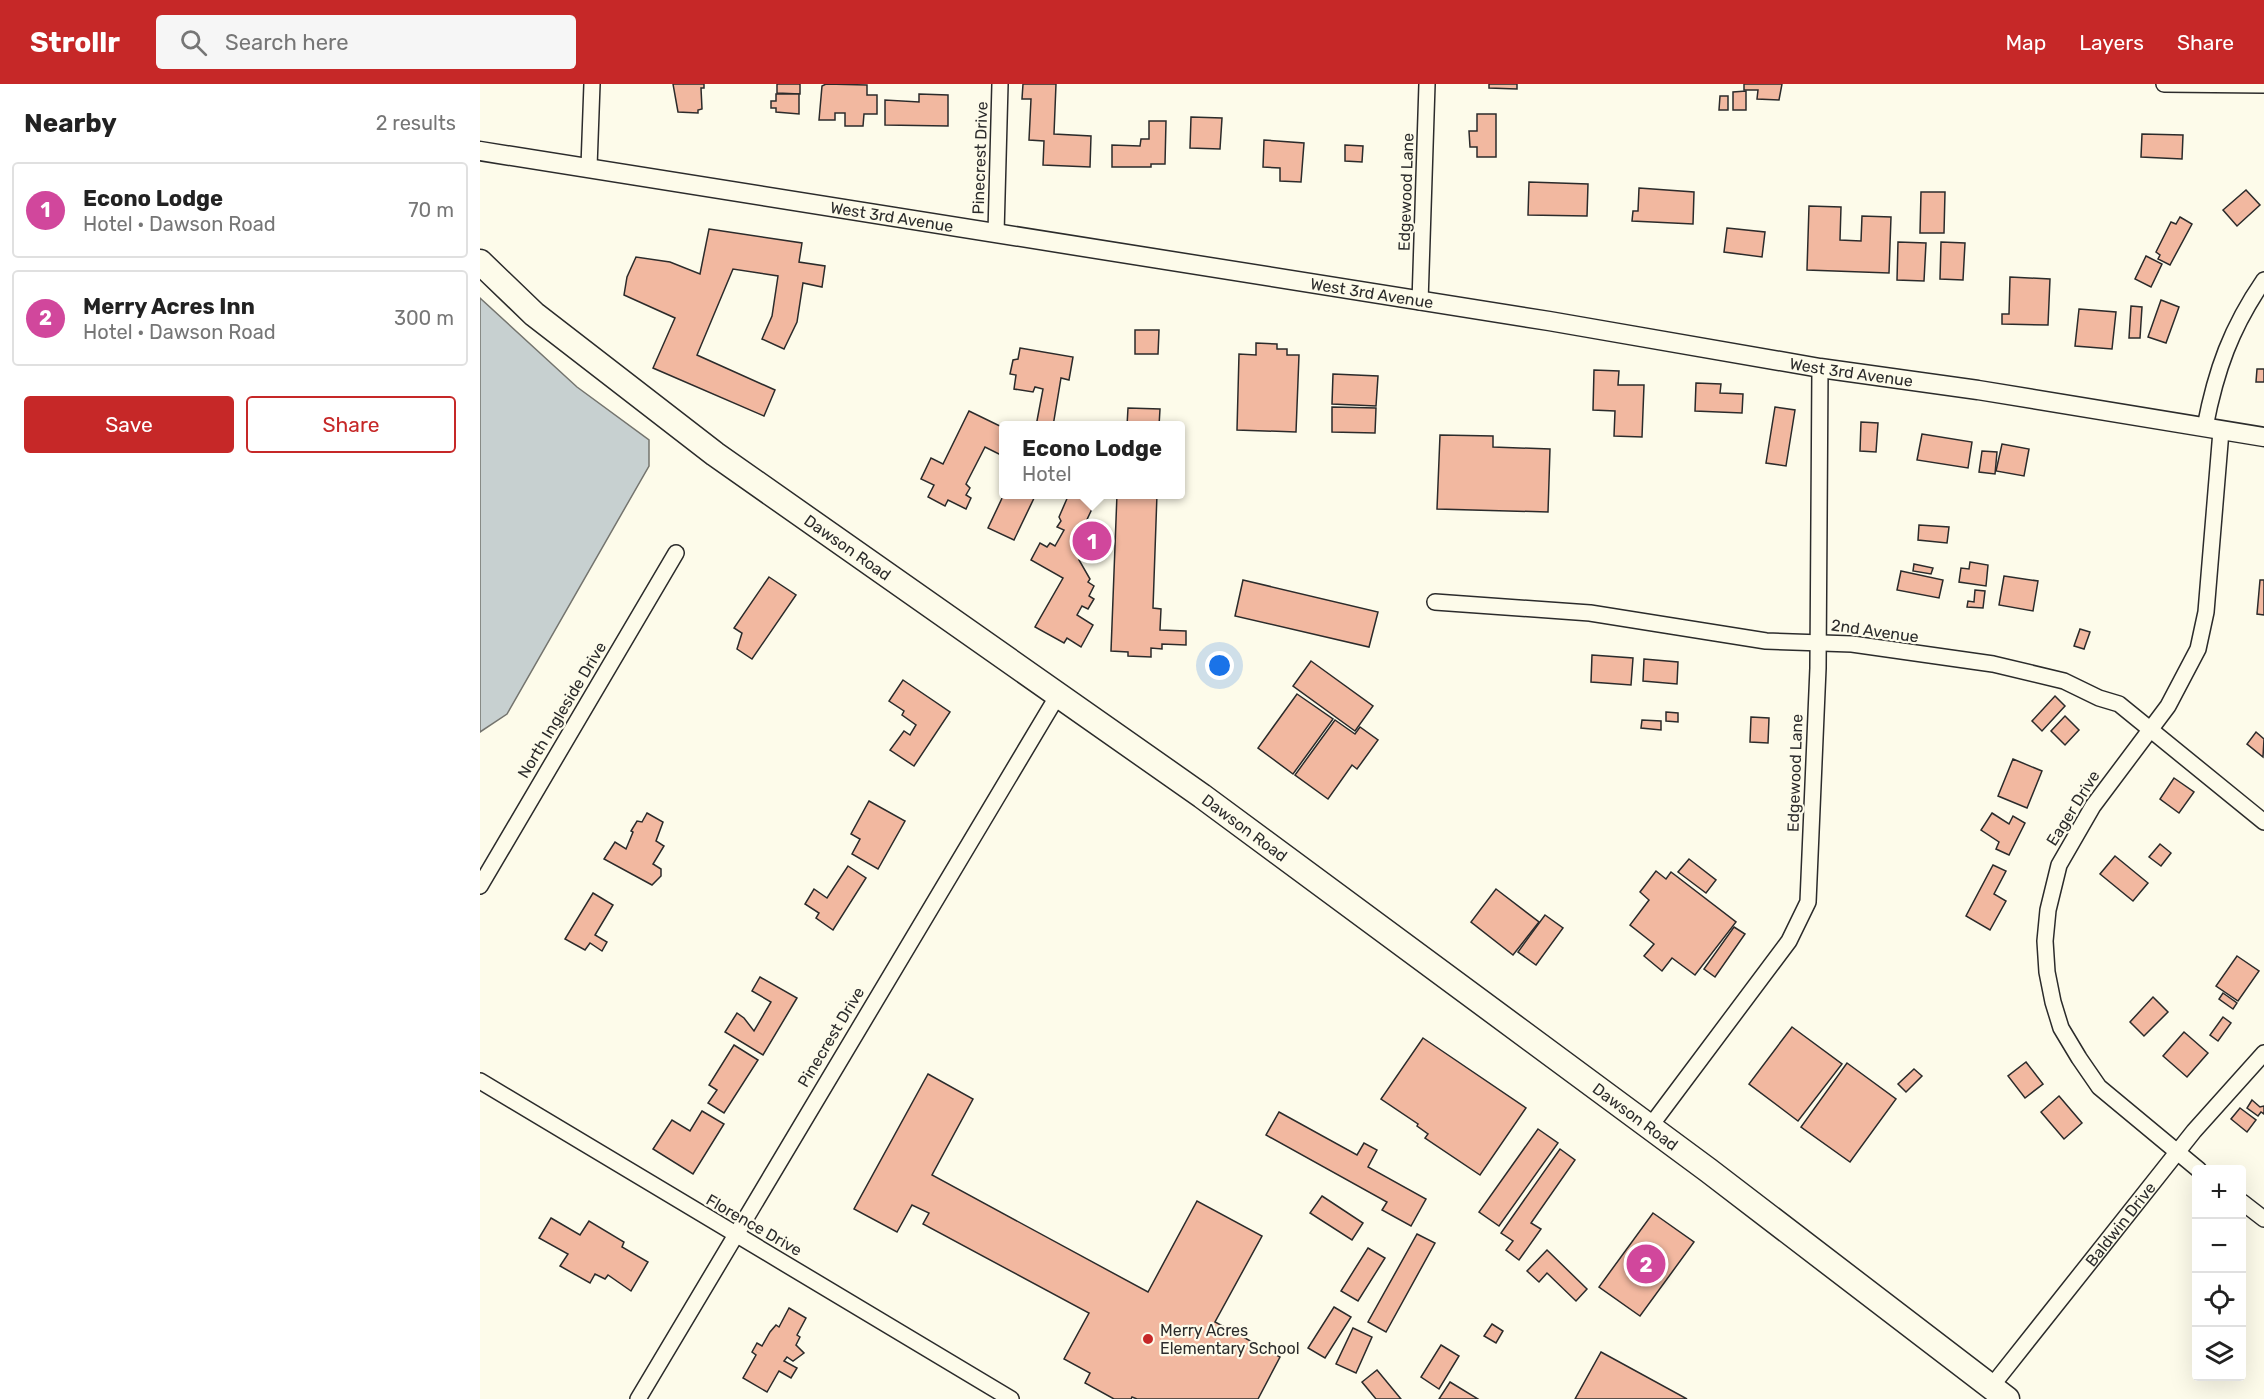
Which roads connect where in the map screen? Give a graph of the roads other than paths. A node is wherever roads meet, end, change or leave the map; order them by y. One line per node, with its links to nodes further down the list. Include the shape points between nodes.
1 (592, 84): 7 (street)
2 (1000, 84): 8 (street, Pinecrest Drive)
3 (1427, 84): 11 (street, Edgewood Lane)
4 (2164, 84): 5 (street)
5 (2264, 85)
6 (480, 151): 7 (street, West 3rd Avenue)
7 (589, 167): 8 (street, West 3rd Avenue)
8 (996, 233): 11 (street, West 3rd Avenue)
9 (480, 262): 18 (main road, Dawson Road, via 534,314 706,448)
10 (2264, 280): 13 (street, Eager Drive, via 2227,342 2211,394)
11 (1420, 302): 12 (street, West 3rd Avenue)
12 (1820, 368): 13 (street, West 3rd Avenue); 17 (street, Edgewood Lane)
13 (2213, 429): 14 (street, West 3rd Avenue); 19 (street, Eager Drive, via 2206,612 2198,649 2168,706)
14 (2264, 437)
15 (676, 553): 21 (street, North Ingleside Drive)
16 (1435, 602): 17 (street, 2nd Avenue, via 1590,613 1766,641)
17 (1818, 642): 19 (street, 2nd Avenue, via 1993,664 2064,681 2119,704); 24 (street, Edgewood Lane, via 1808,902 1789,941)
18 (1058, 695): 24 (main road, Dawson Road, via 1202,795); 29 (street, Pinecrest Drive)
19 (2151, 729): 20 (street, 2nd Avenue); 25 (street, Eager Drive, via 2093,806 2059,865 2048,910 2047,972 2061,1028 2099,1087)
20 (2264, 822)
21 (480, 886)
22 (2264, 1053): 25 (street, Baldwin Drive)
23 (480, 1081): 29 (street, Florence Drive)
24 (1649, 1128): 30 (main road, Dawson Road)
25 (2178, 1154): 26 (street, Eager Drive); 30 (street, Baldwin Drive)
26 (2192, 1165)
27 (2246, 1206): 28 (street)
28 (2264, 1219)
29 (736, 1235): 31 (street, Pinecrest Drive); 32 (street, Florence Drive)
30 (1994, 1395)
31 (638, 1399)
32 (1011, 1399)

